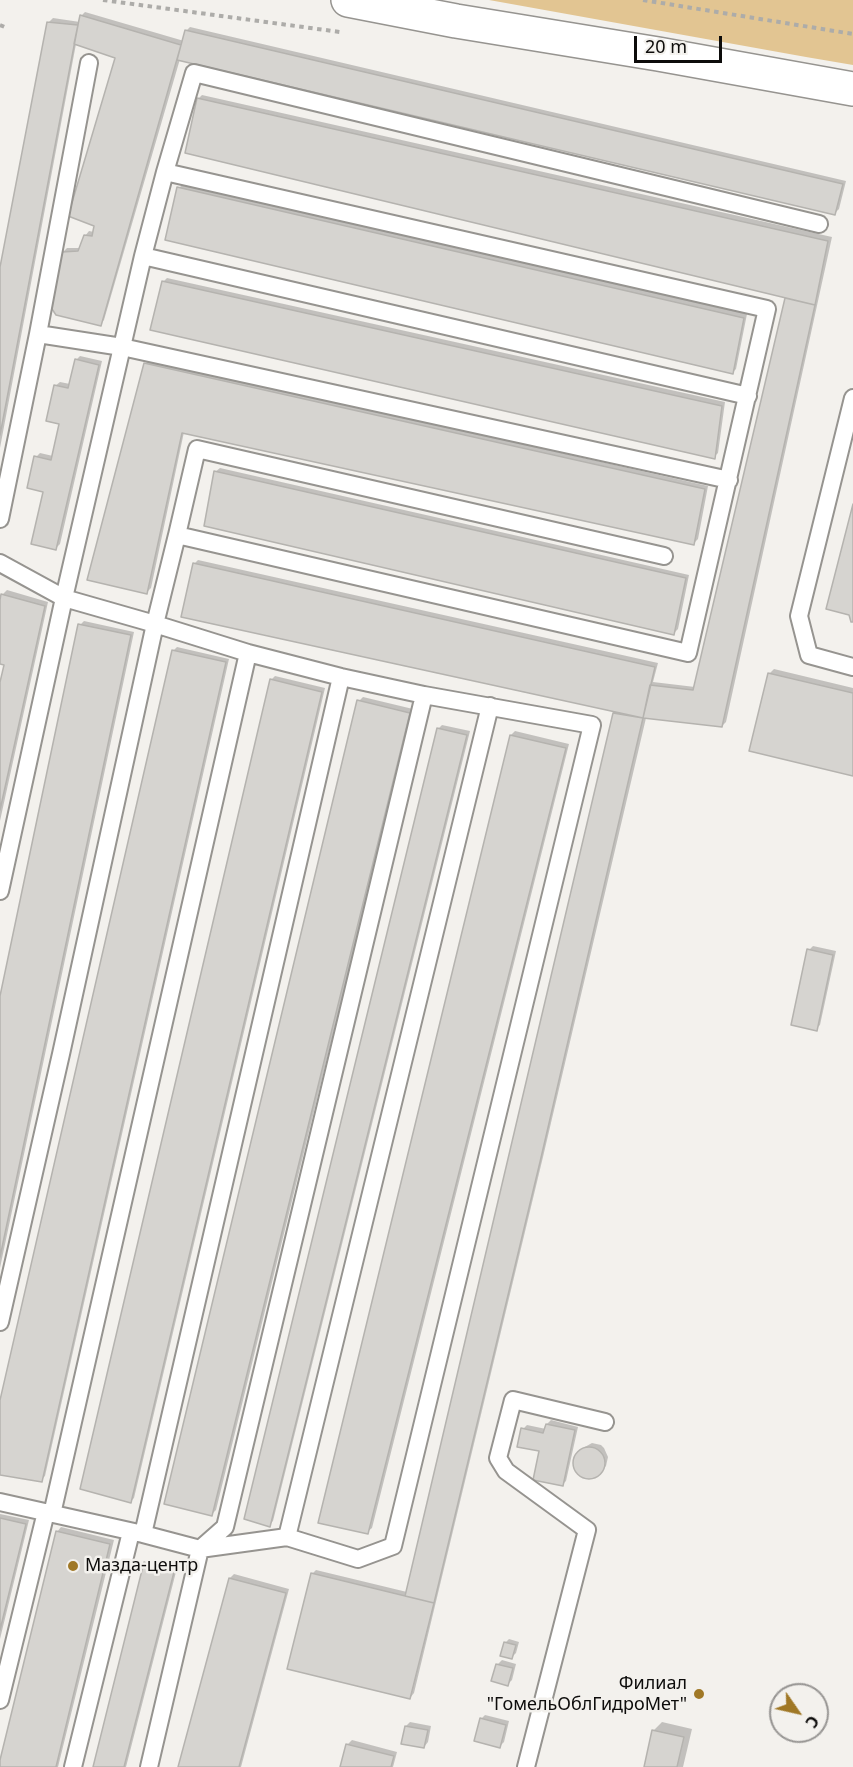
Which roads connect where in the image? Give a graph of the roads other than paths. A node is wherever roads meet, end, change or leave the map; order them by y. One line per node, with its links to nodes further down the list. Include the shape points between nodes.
1 (348, 0): 3 (street)
2 (89, 63): 7 (lane)
3 (853, 89)
4 (165, 172): 5 (lane, via 194,72); 6 (lane); 9 (lane, via 767,309)
5 (819, 224)
6 (143, 256): 8 (lane); 9 (lane)
7 (38, 334): 8 (lane); 12 (lane)
8 (122, 347): 11 (lane); 16 (lane)
9 (748, 396): 11 (lane)
10 (853, 398): 19 (lane, via 799,616 809,655)
11 (729, 480): 13 (lane, via 688,653)
12 (0, 519)
13 (177, 535): 14 (lane, via 196,449); 17 (lane)
14 (664, 556)
15 (0, 563): 16 (lane)
16 (64, 598): 17 (lane); 23 (lane)
17 (155, 624): 18 (lane); 24 (lane)
18 (248, 653): 20 (lane); 27 (lane)
19 (853, 667)
20 (341, 676): 21 (lane); 28 (lane)
21 (424, 695): 22 (lane); 30 (lane, via 225,1527)
22 (490, 706): 29 (lane); 29 (lane, via 592,725 393,1546 358,1559)
23 (0, 891)
24 (0, 1322)
25 (605, 1422): 34 (lane, via 513,1400 498,1458 506,1471 586,1530)
26 (0, 1502): 27 (lane)
27 (49, 1513): 28 (lane); 31 (lane)
28 (137, 1533): 30 (lane); 32 (lane)
29 (287, 1537): 30 (lane)
30 (200, 1549): 33 (lane)
31 (0, 1700)
32 (73, 1767)
33 (149, 1767)
34 (526, 1767)

